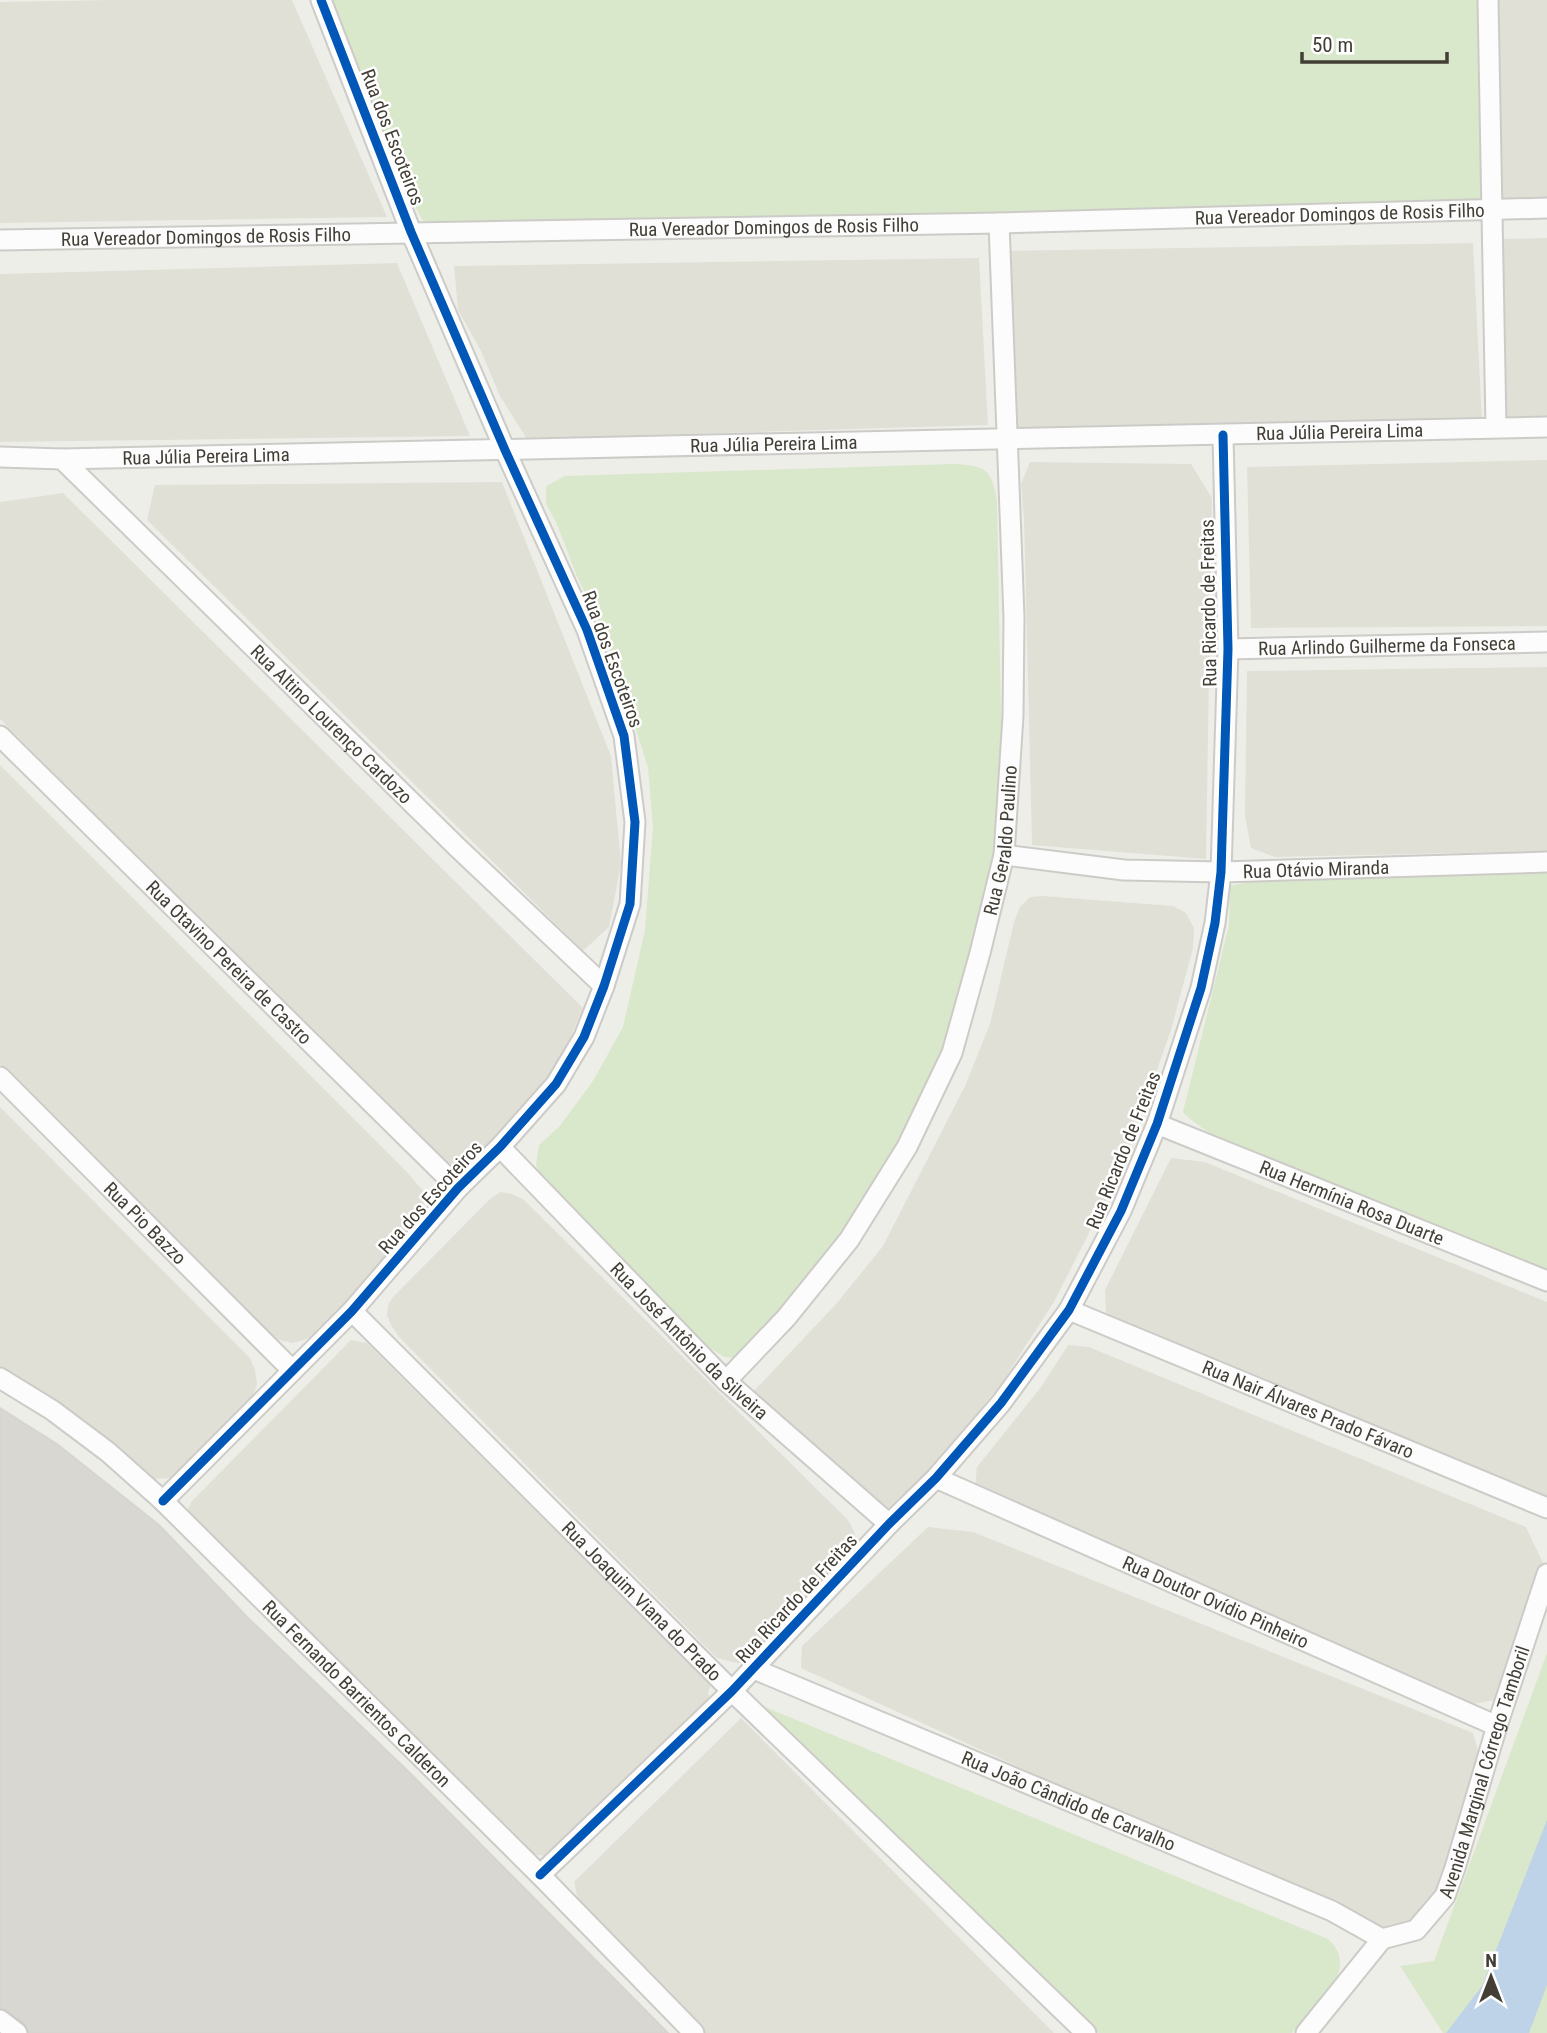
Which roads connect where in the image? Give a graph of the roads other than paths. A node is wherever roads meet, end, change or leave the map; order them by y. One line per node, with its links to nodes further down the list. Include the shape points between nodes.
1 (321, 0): 6 (street, Rua dos Escoteiros)
2 (1488, 0): 3 (street)
3 (1494, 208): 4 (street, Rua Vereador Domingos de Rosis Filho); 5 (street, Rua Vereador Domingos de Rosis Filho); 8 (street)
4 (1547, 208)
5 (999, 223): 6 (street, Rua Vereador Domingos de Rosis Filho); 11 (street, Rua Geraldo Paulino)
6 (411, 232): 7 (street, Rua Vereador Domingos de Rosis Filho); 12 (street, Rua dos Escoteiros)
7 (0, 240)
8 (1496, 427): 9 (street, Rua Júlia Pereira Lima); 10 (street, Rua Júlia Pereira Lima)
9 (1547, 427)
10 (1223, 435): 11 (street, Rua Júlia Pereira Lima); 16 (street, Rua Ricardo de Freitas)
11 (1006, 439): 12 (street, Rua Júlia Pereira Lima); 18 (street, Rua Geraldo Paulino, via 1014,617)
12 (505, 450): 14 (street, Rua Júlia Pereira Lima); 21 (street, Rua dos Escoteiros, via 587,630 624,736 635,822 630,904)
13 (0, 457): 14 (street, Rua Júlia Pereira Lima)
14 (62, 459): 21 (street, Rua Altino Lourenço Cardozo)
15 (1547, 642): 16 (street, Rua Arlindo Guilherme da Fonseca)
16 (1228, 649): 20 (street, Rua Ricardo de Freitas)
17 (0, 736): 25 (street, Rua Otavino Pereira de Castro)
18 (1004, 855): 20 (street, Rua Otávio Miranda, via 1124,870); 31 (street, Rua Geraldo Paulino, via 951,1053 907,1147 849,1240 786,1318)
19 (1547, 862): 20 (street, Rua Otávio Miranda)
20 (1221, 873): 23 (street, Rua Ricardo de Freitas, via 1201,988)
21 (604, 986): 24 (street, Rua dos Escoteiros, via 584,1038 555,1084)
22 (0, 1077): 29 (street, Rua Pio Bazzo)
23 (1157, 1124): 26 (street, Rua Hermínia Rosa Duarte); 27 (street, Rua Ricardo de Freitas, via 1121,1211)
24 (500, 1147): 25 (street, Rua dos Escoteiros); 31 (street, Rua José Antônio da Silveira)
25 (458, 1188): 28 (street, Rua dos Escoteiros)
26 (1547, 1281)
27 (1069, 1310): 32 (street, Rua Ricardo de Freitas, via 1001,1403); 34 (street, Rua Nair Álvares Prado Fávaro)
28 (352, 1311): 29 (street, Rua dos Escoteiros); 38 (street, Rua Joaquim Viana do Prado)
29 (292, 1370): 33 (street, Rua dos Escoteiros)
30 (0, 1378): 33 (street, Rua Fernando Barrientos Calderon, via 52,1410)
31 (726, 1381): 35 (street, Rua José Antônio da Silveira)
32 (936, 1478): 35 (street, Rua Ricardo de Freitas); 39 (street, Rua Doutor Ovídio Pinheiro)
33 (163, 1501): 40 (street, Rua Fernando Barrientos Calderon)
34 (1547, 1508)
35 (889, 1524): 37 (street, Rua Ricardo de Freitas)
36 (1547, 1574): 39 (street, Avenida Marginal Córrego Tamboril)
37 (754, 1669): 38 (street, Rua Ricardo de Freitas); 41 (street, Rua João Cândido de Carvalho, via 1332,1911)
38 (732, 1691): 40 (street, Rua Ricardo de Freitas); 45 (street, Rua Joaquim Viana do Prado)
39 (1497, 1726): 41 (street, Avenida Marginal Córrego Tamboril, via 1445,1896 1416,1930)
40 (540, 1875): 44 (street, Rua Fernando Barrientos Calderon)
41 (1382, 1939): 46 (street)
42 (0, 2020): 43 (street)
43 (17, 2033)
44 (694, 2033)
45 (1086, 2033)
46 (1306, 2033)

